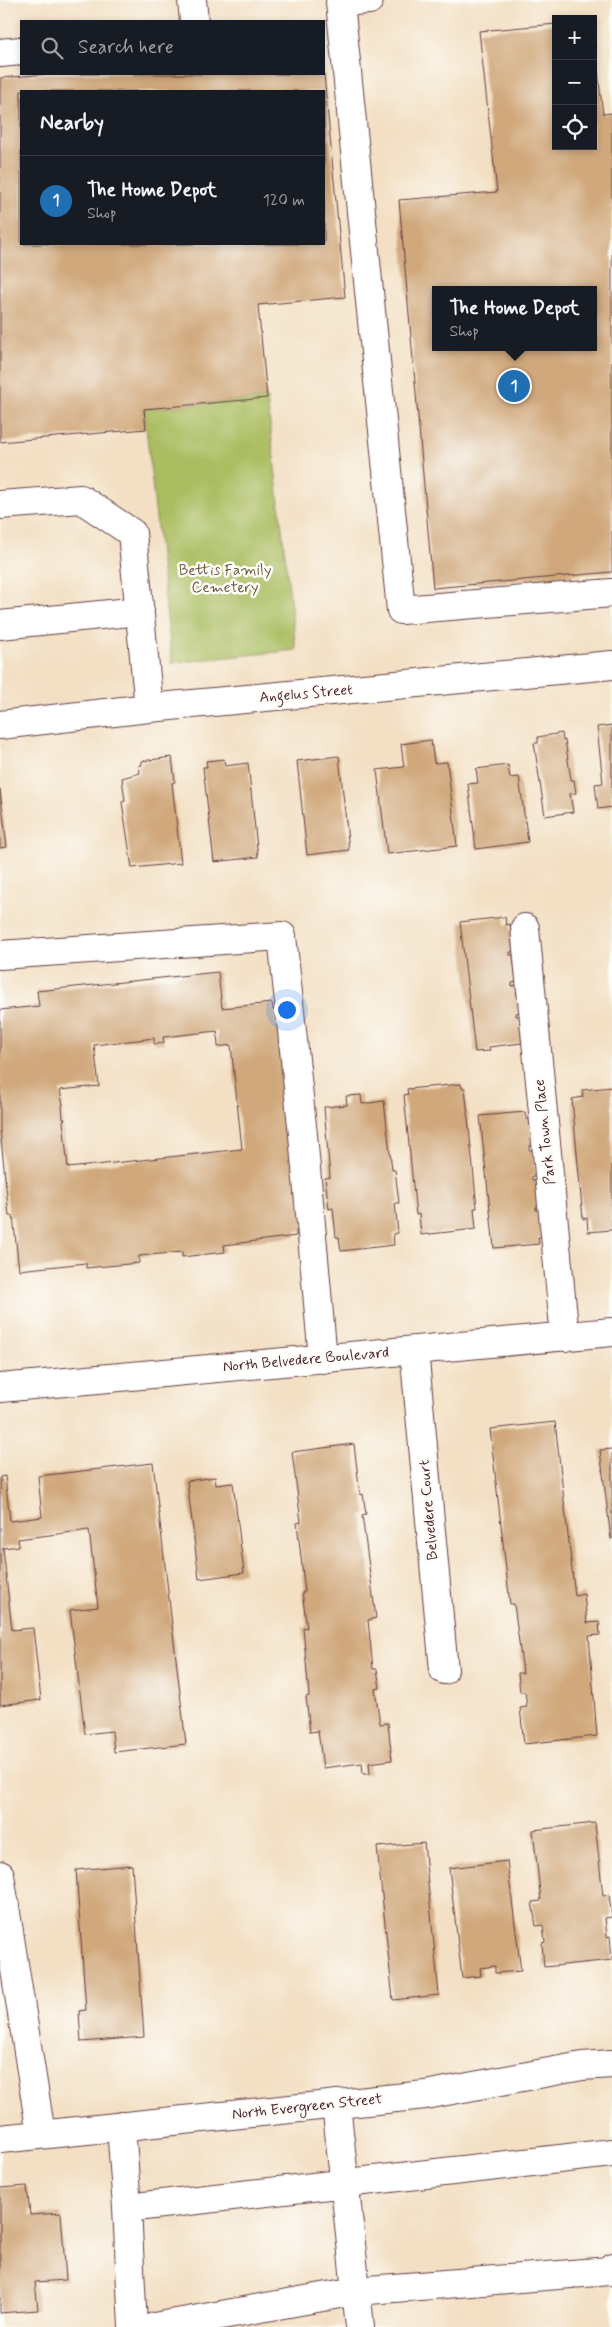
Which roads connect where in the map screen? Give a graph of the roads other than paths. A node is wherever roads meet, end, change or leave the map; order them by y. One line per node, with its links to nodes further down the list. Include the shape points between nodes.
1 (192, 0): 3 (street)
2 (368, 0): 7 (street, via 340,2 401,610)
3 (194, 20)
4 (20, 51): 5 (street)
5 (0, 53)
6 (0, 506): 8 (street, via 81,499 132,532)
7 (612, 593)
8 (140, 611): 9 (street); 11 (street)
9 (0, 624)
10 (612, 665): 11 (street, Angelus Street)
11 (149, 708): 12 (street, Angelus Street)
12 (0, 725)
13 (525, 928): 16 (street, Park Town Place)
14 (0, 955): 18 (street, via 282,936)
15 (612, 1332): 16 (street, North Belvedere Boulevard)
16 (565, 1337): 17 (street, North Belvedere Boulevard)
17 (414, 1350): 18 (street, North Belvedere Boulevard); 20 (street, Belvedere Court)
18 (324, 1359): 19 (street, North Belvedere Boulevard)
19 (0, 1388)
20 (444, 1670)
21 (0, 1875): 25 (street)
22 (612, 2064): 23 (street, North Evergreen Street, via 582,2066 425,2095)
23 (336, 2104): 24 (street, North Evergreen Street); 28 (street)
24 (121, 2126): 25 (street, North Evergreen Street); 29 (street)
25 (41, 2134): 26 (street, North Evergreen Street)
26 (0, 2139)
27 (612, 2153): 28 (street)
28 (345, 2184): 29 (street); 31 (street)
29 (127, 2208): 33 (street)
30 (612, 2267): 31 (street, via 609,2271)
31 (356, 2291): 32 (street); 35 (street)
32 (214, 2322): 34 (street)
33 (133, 2327)
34 (154, 2327)
35 (360, 2327)

